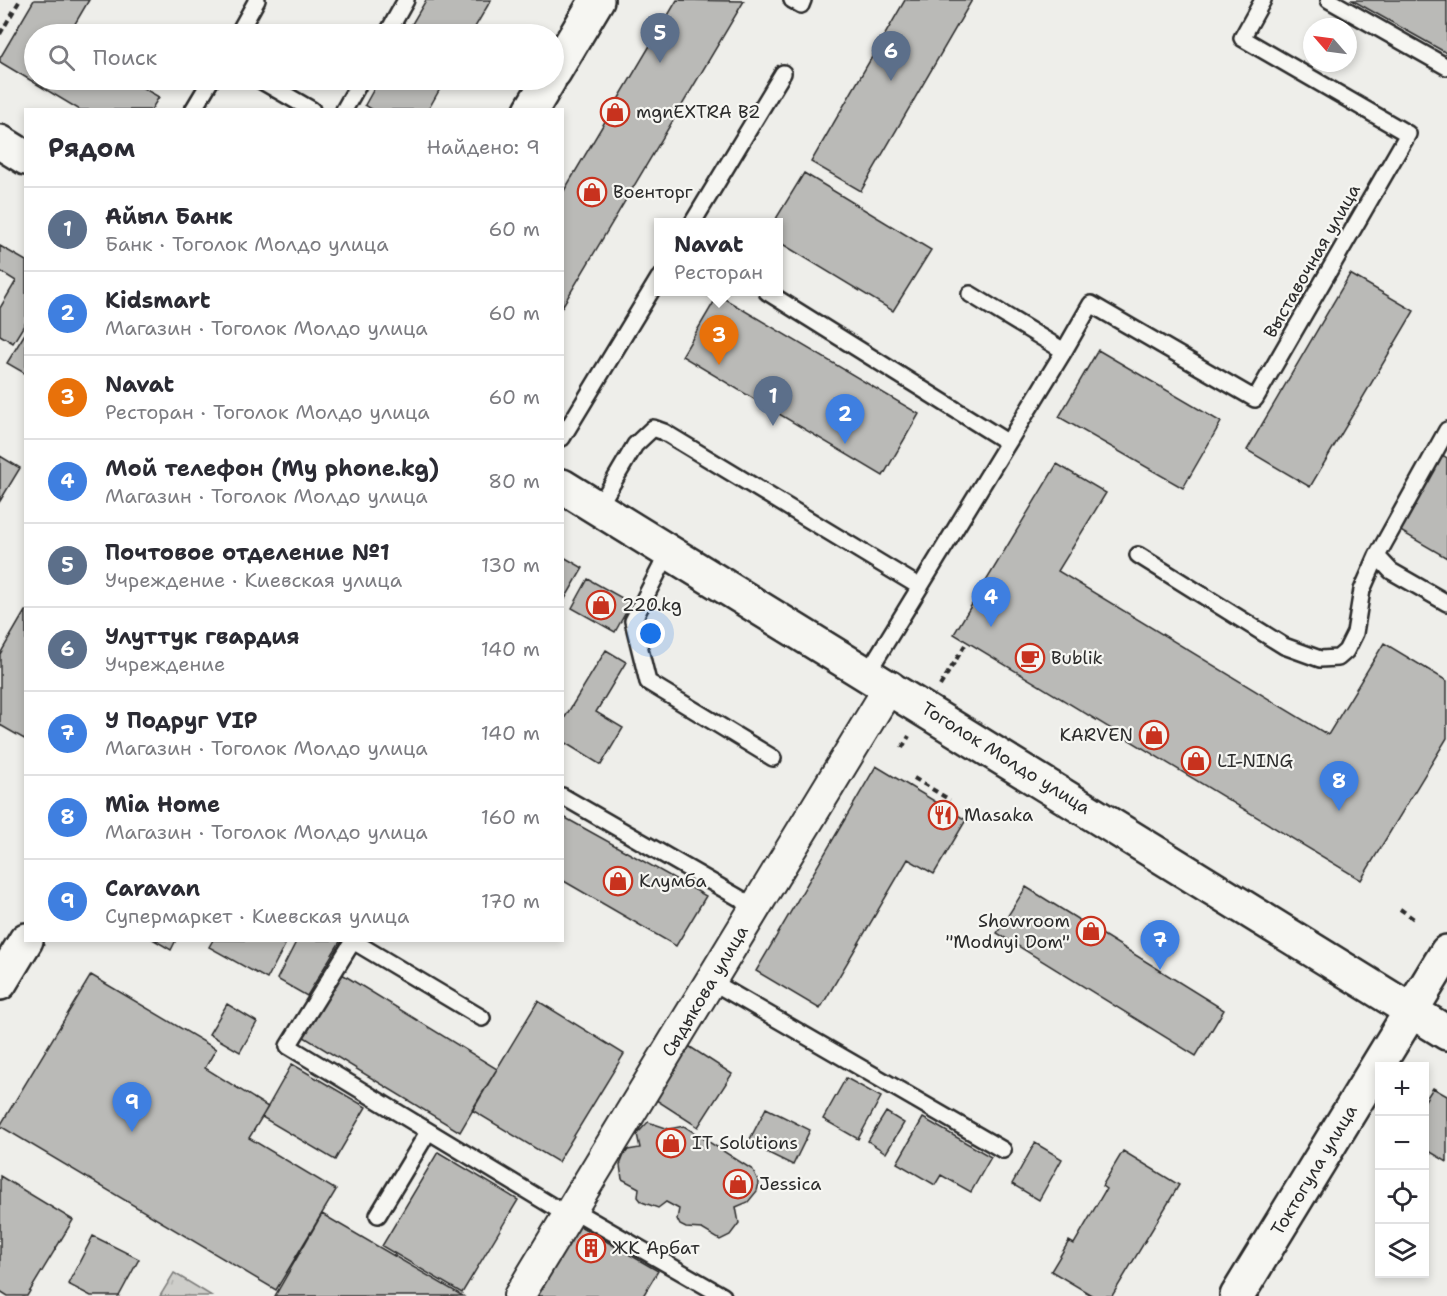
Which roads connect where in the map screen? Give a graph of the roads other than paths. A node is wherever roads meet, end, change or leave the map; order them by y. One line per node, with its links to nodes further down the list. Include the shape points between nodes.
1 (257, 0): 8 (lane)
2 (406, 0): 9 (lane)
3 (597, 0): 10 (main road)
4 (792, 0): 5 (lane, via 801,5)
5 (803, 0)
6 (1263, 0): 27 (lane, Выставочная улица, via 1242,38 1408,134 1255,399 1091,304)
7 (1329, 0): 11 (lane)
8 (243, 24)
9 (393, 24)
10 (564, 55)
11 (1447, 67)
12 (783, 74): 23 (lane)
13 (205, 90): 17 (lane)
14 (277, 90): 18 (lane)
15 (355, 90): 19 (lane)
16 (543, 90): 20 (main road)
17 (194, 108)
18 (309, 108)
19 (345, 108)
20 (532, 108)
21 (0, 142): 22 (main road)
22 (24, 157)
23 (695, 218)
24 (654, 286): 29 (lane)
25 (970, 294): 27 (lane)
26 (775, 296): 30 (lane)
27 (1064, 351): 30 (lane)
28 (1447, 430): 35 (lane)
29 (564, 435)
30 (1007, 442): 36 (lane)
31 (564, 487): 32 (main road, Тоголок Молдо улица)
32 (598, 508): 33 (main road, Тоголок Молдо улица); 36 (lane, via 635,445 653,428)
33 (669, 551): 38 (main road, Тоголок Молдо улица); 39 (lane, via 633,621 648,682)
34 (1138, 555): 35 (lane, via 1284,646 1320,659 1338,658 1346,651 1355,633 1362,590)
35 (1377, 556): 37 (lane, via 1391,571)
36 (920, 587): 38 (lane)
37 (1447, 603)
38 (879, 679): 41 (street, Сыдыкова улица); 48 (main road, Тоголок Молдо улица)
39 (773, 758)
40 (564, 797): 41 (lane)
41 (755, 907): 46 (street, Сыдыкова улица)
42 (25, 942): 47 (main road)
43 (352, 942): 51 (lane, via 288,1046)
44 (355, 942): 49 (lane)
45 (1447, 952): 48 (main road, Токтогула улица)
46 (711, 981): 52 (lane); 53 (street, Сыдыкова улица)
47 (0, 983)
48 (1412, 1011): 50 (main road, Тоголок Молдо улица); 57 (main road, Токтогула улица)
49 (482, 1018)
50 (1447, 1033)
51 (428, 1132): 53 (lane); 54 (lane)
52 (1003, 1150)
53 (570, 1213): 55 (street, Сыдыкова улица); 56 (lane)
54 (378, 1215)
55 (519, 1296)
56 (723, 1296)
57 (1237, 1296)

